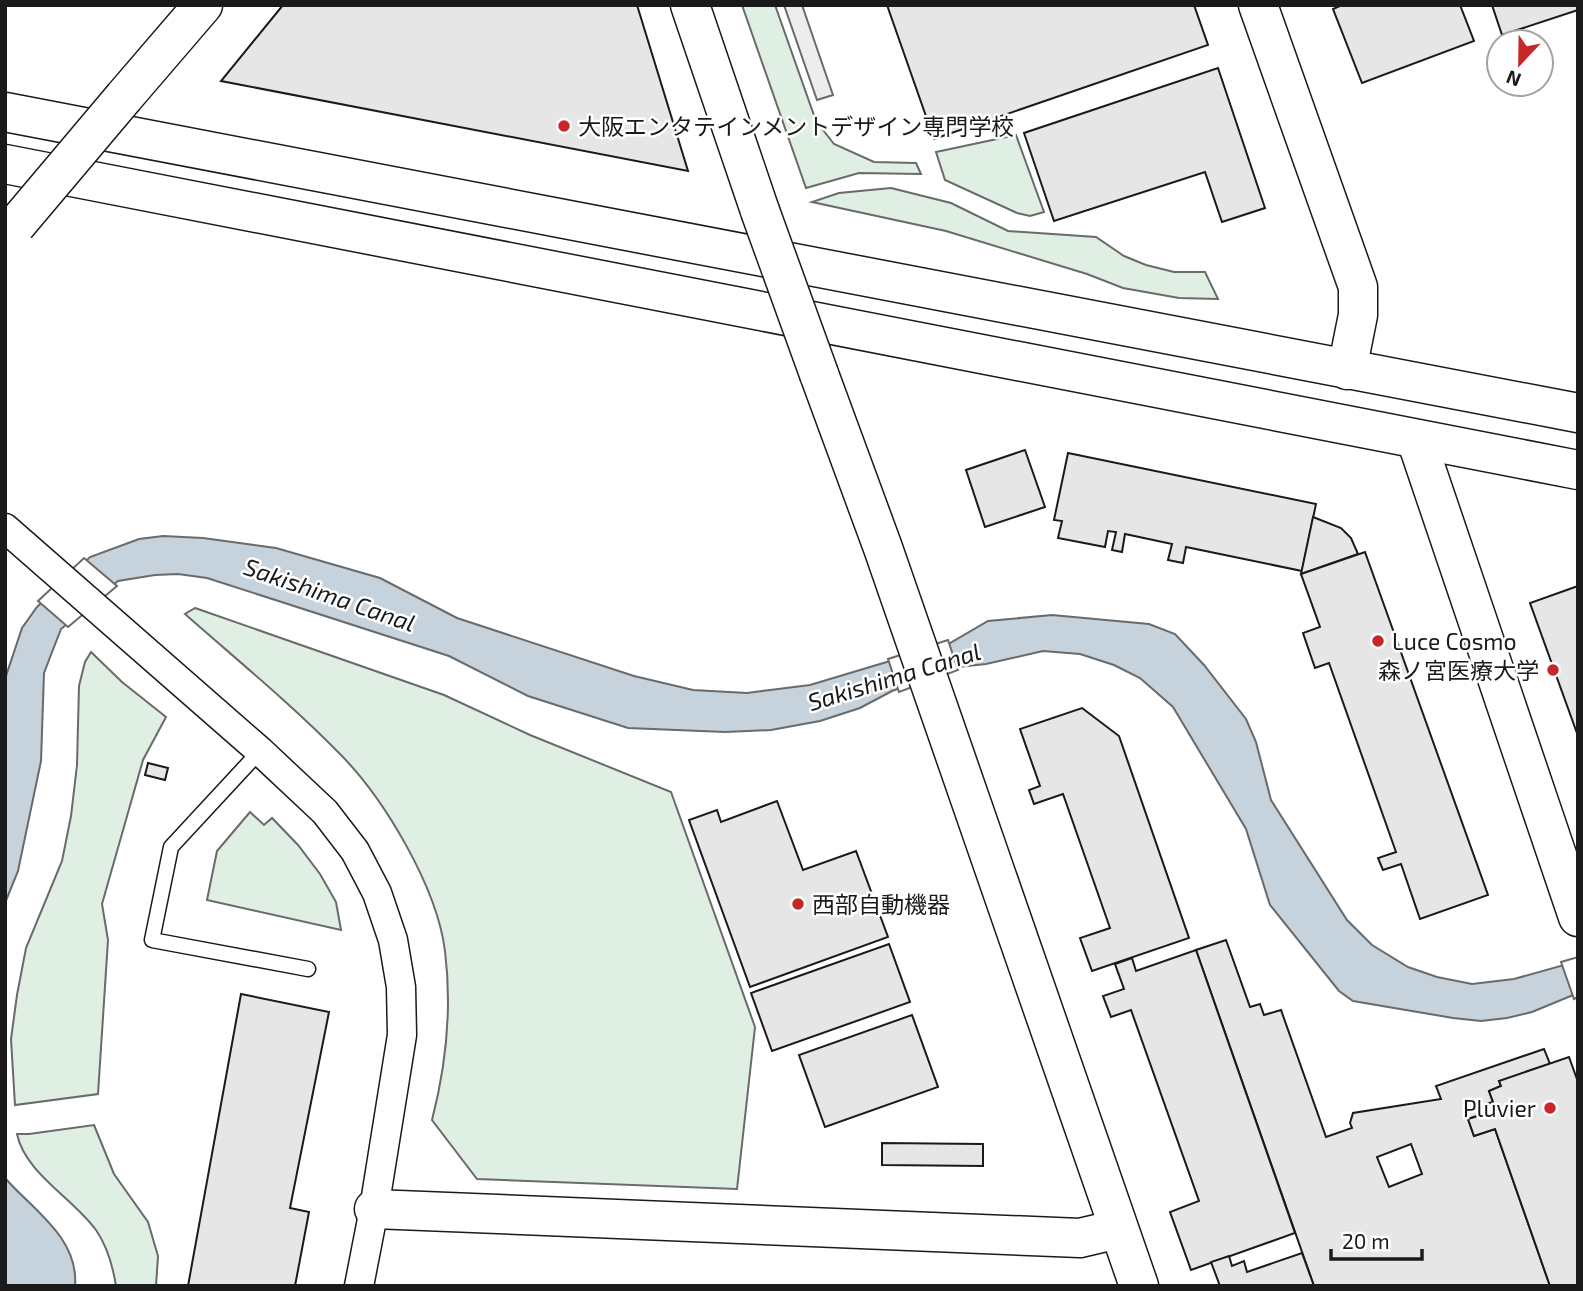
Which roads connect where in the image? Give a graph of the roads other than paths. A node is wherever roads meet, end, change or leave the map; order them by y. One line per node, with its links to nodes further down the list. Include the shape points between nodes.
1 (203, 5): 6 (street, bridge)
2 (690, 5): 16 (street, bridge)
3 (1258, 5): 7 (street, via 1358,287 1358,315)
4 (5, 112): 7 (street)
5 (5, 164): 9 (street)
6 (10, 231)
7 (1347, 370): 8 (street)
8 (1578, 413)
9 (1416, 439): 10 (street); 13 (street)
10 (1578, 470)
11 (5, 528): 12 (street)
12 (260, 751): 14 (lane, via 172,847 152,940); 15 (street, via 325,812 355,850 377,893 393,940 401,987 402,1035)
13 (1578, 917)
14 (308, 970)
15 (374, 1209): 16 (street, via 1080,1238); 17 (street)
16 (1118, 1229): 18 (street)
17 (359, 1286)
18 (1139, 1286)

